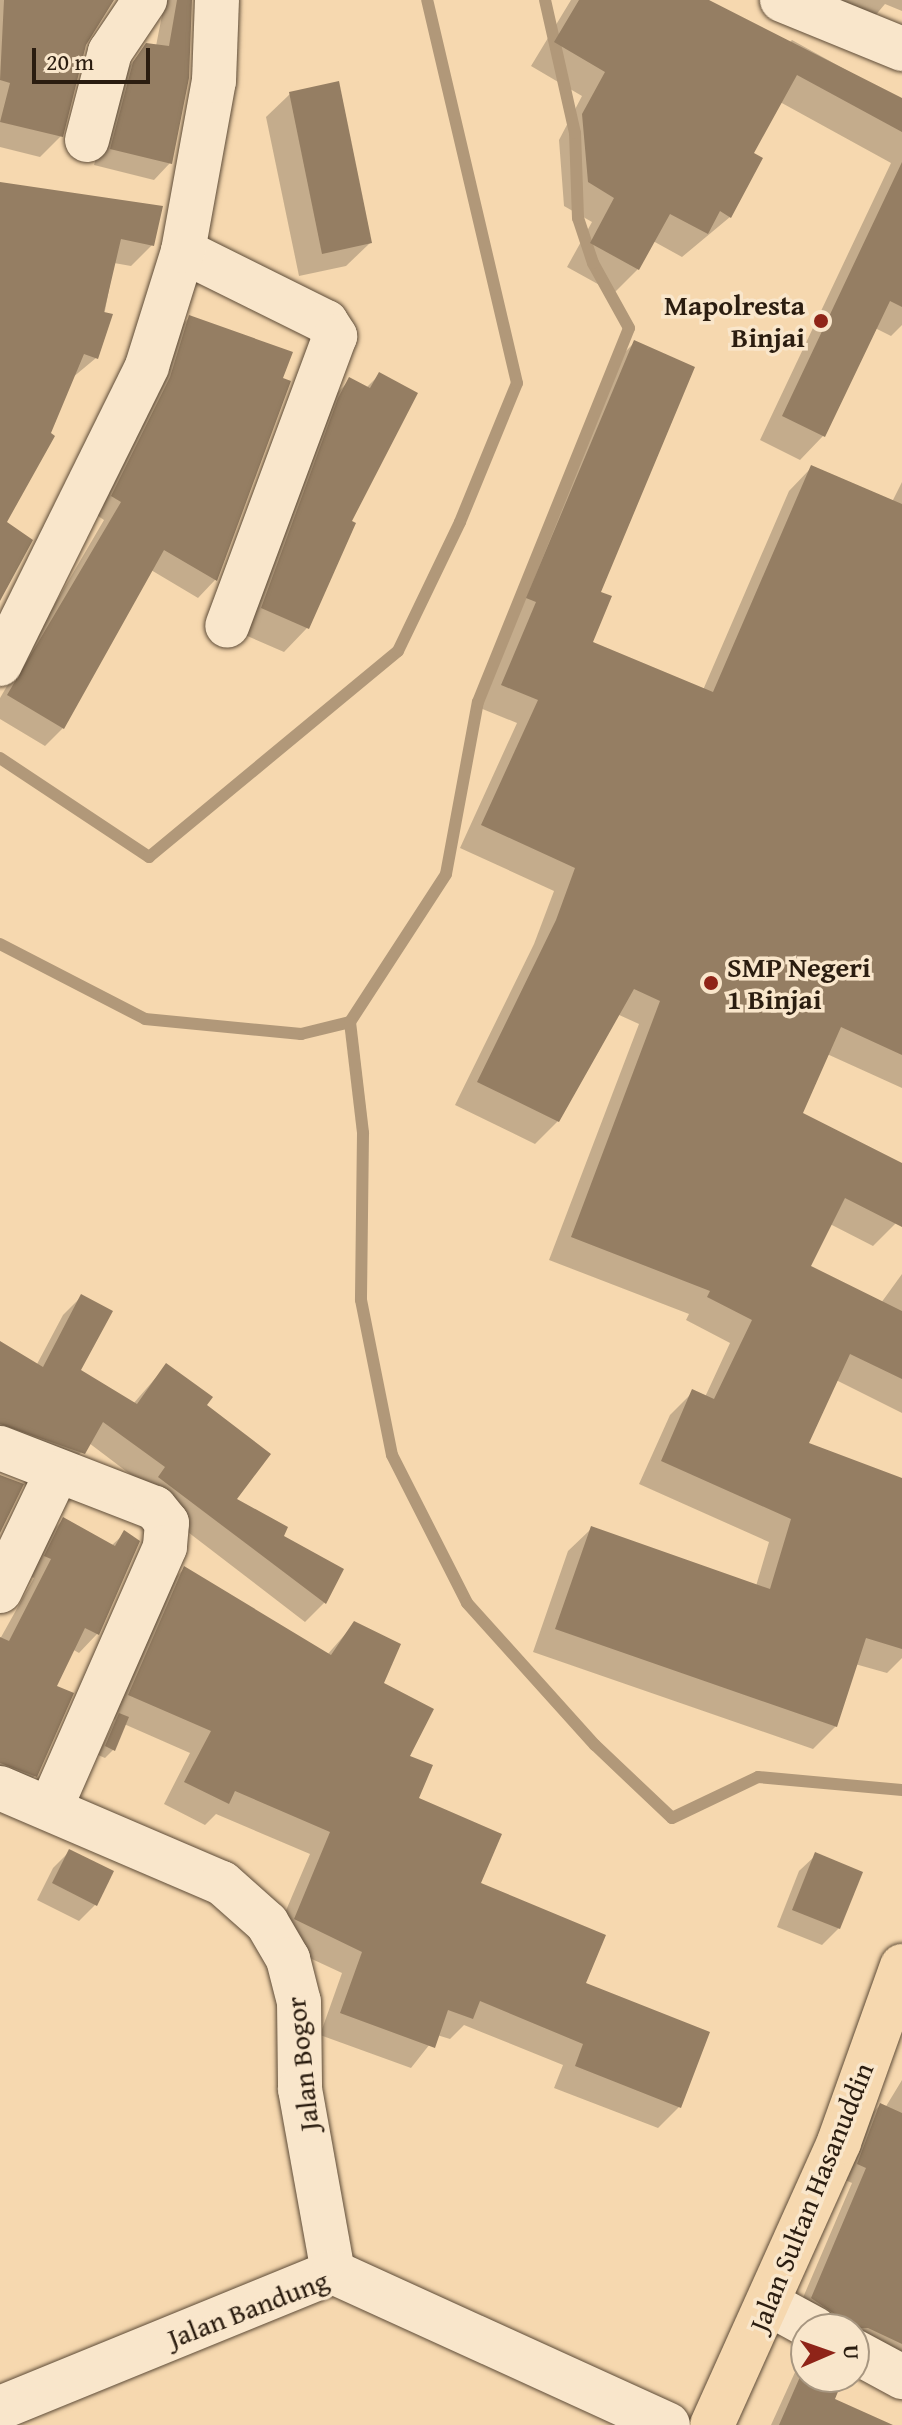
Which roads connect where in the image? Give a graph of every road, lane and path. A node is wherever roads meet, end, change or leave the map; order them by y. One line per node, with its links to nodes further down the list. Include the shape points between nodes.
1 (145, 0): 5 (street, via 110,52)
2 (217, 0): 6 (street, via 214,81)
3 (782, 0): 4 (street)
4 (902, 49)
5 (87, 140)
6 (183, 251): 7 (street, via 326,322 335,336); 8 (street, via 147,366)
7 (227, 626)
8 (0, 664)
9 (0, 1448): 10 (street)
10 (56, 1474): 11 (street); 13 (street, via 155,1508 168,1529 165,1547)
11 (0, 1591)
12 (0, 1788): 13 (street, Jalan Bogor)
13 (51, 1807): 15 (street, Jalan Bogor, via 222,1883 267,1923 288,1959 299,2002 300,2089)
14 (902, 1966): 16 (main road, Jalan Sultan Hasanuddin, via 839,2142)
15 (333, 2272): 20 (street, Jalan Bandung); 21 (street, Jalan Bandung)
16 (769, 2304): 17 (street); 22 (main road, Jalan Sultan Hasanuddin)
17 (790, 2315)
18 (870, 2360): 19 (street)
19 (902, 2377)
20 (0, 2408)
21 (668, 2425)
22 (712, 2425)

